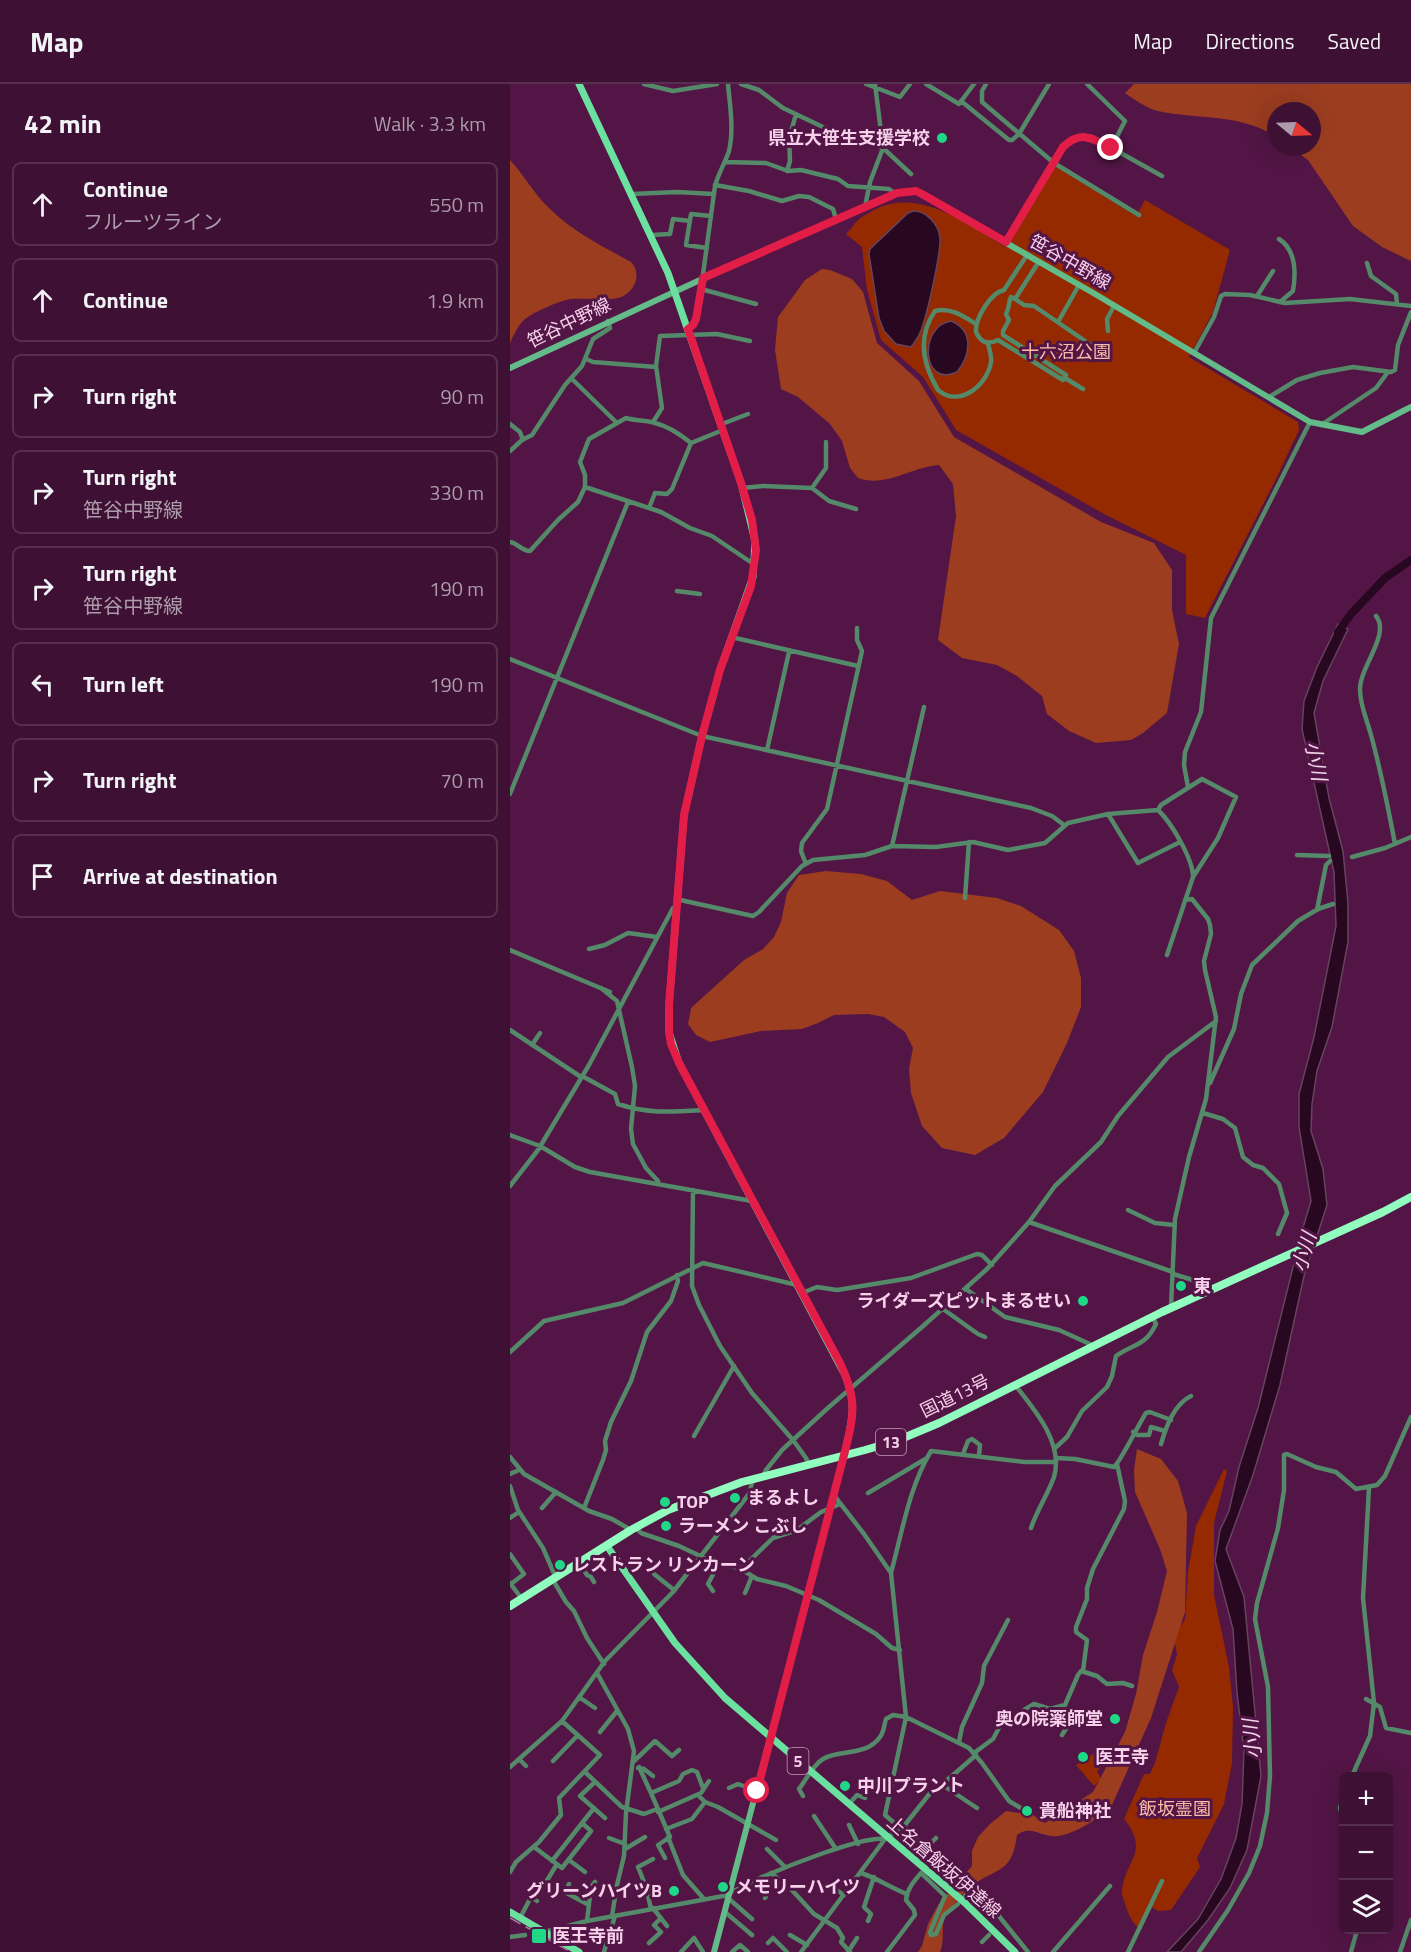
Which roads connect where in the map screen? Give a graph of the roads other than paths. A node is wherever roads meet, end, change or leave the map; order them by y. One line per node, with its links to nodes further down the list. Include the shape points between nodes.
1 (579, 84): 26 (main road)
2 (644, 84): 3 (street, via 673,91)
3 (717, 84)
4 (728, 84): 19 (street, via 732,132)
5 (741, 84): 15 (street, via 759,90)
6 (866, 84): 13 (street)
7 (910, 84): 13 (street, via 900,97)
8 (926, 84): 14 (street, via 959,104)
9 (974, 84): 14 (street)
10 (986, 84): 16 (street, via 982,102)
11 (1049, 84): 16 (street)
12 (1087, 84): 18 (street, via 1125,121)
13 (875, 87): 17 (street)
14 (961, 100): 16 (street, via 1009,140)
15 (796, 114): 17 (street); 21 (street, via 789,139)
16 (1019, 134): 20 (street)
17 (883, 148): 22 (street); 25 (street)
18 (1111, 148): 20 (street, via 1092,137 1071,139); 23 (street)
19 (725, 162): 21 (street, via 756,161); 24 (street)
20 (1054, 163): 30 (street); 36 (street)
21 (787, 171): 25 (street, via 801,170 838,179 848,186)
22 (911, 174)
23 (1162, 176)
24 (715, 185): 27 (street); 32 (street, via 782,201 809,196 833,209)
25 (869, 187): 28 (street, via 890,189); 29 (street)
26 (632, 194): 27 (street); 34 (main road)
27 (714, 194): 31 (street)
28 (896, 194): 29 (street, 笹谷中野線); 36 (street, 笹谷中野線, via 916,191)
29 (865, 207): 32 (street, 笹谷中野線)
30 (1139, 215)
31 (711, 216): 33 (street, via 690,214); 37 (street)
32 (836, 219): 40 (street, 笹谷中野線)
33 (690, 221): 34 (street, via 674,219 670,234); 37 (street, via 686,245)
34 (652, 235): 43 (main road)
35 (1279, 239): 46 (street, via 1290,250 1294,270 1293,291)
36 (1006, 242): 41 (street, 笹谷中野線)
37 (707, 248): 40 (street)
38 (1367, 263): 48 (street, via 1371,276 1396,294)
39 (1273, 271): 44 (street)
40 (703, 278): 42 (street); 43 (street, 笹谷中野線)
41 (1079, 285): 49 (street, 笹谷中野線); 53 (street)
42 (701, 289): 47 (street); 56 (street, via 696,319)
43 (675, 291): 52 (street, 笹谷中野線); 56 (main road)
44 (1257, 296): 46 (street); 60 (street, via 1221,296)
45 (1015, 299): 53 (street); 54 (street, via 1038,263 1027,255 1004,290 990,300); 66 (street, via 1011,297 1008,302 1009,320 1003,335 1066,375)
46 (1280, 302): 48 (street, via 1350,299)
47 (756, 304)
48 (1397, 304): 50 (street)
49 (1114, 306): 55 (street, via 1107,320); 60 (street, 笹谷中野線)
50 (1411, 306)
51 (1411, 312): 64 (street, via 1398,345 1396,369)
52 (608, 321): 61 (street, via 610,328 593,339); 63 (street, 笹谷中野線)
53 (1058, 322): 59 (street)
54 (976, 324): 58 (street, via 979,338); 58 (street, via 954,311 935,311 932,315 923,351 938,390 960,397 976,388 991,362)
55 (1108, 331)
56 (689, 332): 57 (street); 62 (street, via 677,337 660,336); 76 (main road)
57 (750, 341)
58 (988, 343): 66 (street, via 998,340)
59 (1094, 347)
60 (1194, 353): 68 (street, 笹谷中野線)
61 (586, 359): 62 (street); 65 (street)
62 (656, 367): 72 (street, via 662,408)
63 (510, 368)
64 (1388, 372): 68 (street, via 1353,367 1308,376); 75 (street, via 1376,388)
65 (571, 378): 71 (street); 77 (street, via 532,435)
66 (1065, 378): 67 (street)
67 (1083, 389)
68 (1269, 397): 73 (street, 笹谷中野線)
69 (1411, 407): 75 (street, 笹谷中野線, via 1362,432)
70 (748, 414): 76 (street)
71 (616, 422): 72 (street, via 628,418); 81 (street, via 589,439 580,462)
72 (654, 422): 79 (street)
73 (1310, 422): 75 (street, 笹谷中野線); 103 (street, via 1211,618 1201,712 1185,752)
74 (510, 424): 77 (street)
75 (1321, 425)
76 (723, 427): 79 (street); 82 (main road)
77 (523, 440): 80 (street)
78 (826, 442): 83 (street, via 826,468)
79 (691, 443): 85 (street, via 672,489 667,494 655,493)
80 (510, 451)
81 (585, 487): 84 (street); 87 (street, via 578,502 530,551)
82 (742, 488): 83 (street); 88 (main road, via 754,534)
83 (812, 488): 86 (street, via 829,501)
84 (628, 502): 85 (street); 97 (street)
85 (649, 508): 88 (street, via 713,537)
86 (856, 509)
87 (510, 542)
88 (755, 565): 93 (main road)
89 (677, 591): 90 (street)
90 (700, 594)
91 (1376, 616): 111 (street, via 1381,630 1365,668 1361,703)
92 (857, 628): 96 (street, via 862,651)
93 (731, 637): 94 (street); 99 (main road)
94 (789, 651): 96 (street); 100 (street)
95 (510, 659): 97 (street)
96 (858, 666): 101 (street)
97 (557, 678): 99 (street); 104 (street)
98 (924, 707): 102 (street)
99 (702, 736): 100 (street); 119 (main road, via 684,815)
100 (767, 750): 101 (street)
101 (837, 765): 102 (street); 115 (street, via 827,809 802,843)
102 (906, 781): 107 (street, via 1031,808); 112 (street)
103 (1188, 787): 105 (street); 116 (street, via 1204,779 1237,799)
104 (510, 794)
105 (1158, 810): 106 (street); 110 (street)
106 (1108, 814): 107 (street); 110 (street, via 1138,863)
107 (1064, 825): 109 (street, via 1045,843 1008,850)
108 (1411, 837): 111 (street)
109 (969, 842): 112 (street, via 936,847); 117 (street)
110 (1180, 842): 116 (street)
111 (1395, 844): 114 (street)
112 (892, 846): 115 (street, via 865,855)
113 (1297, 855): 121 (street, via 1329,858)
114 (1353, 857)
115 (806, 864): 119 (street, via 753,916)
116 (1193, 877): 118 (street)
117 (964, 898)
118 (1185, 900): 125 (street); 129 (street, via 1192,899 1210,925 1204,961)
119 (676, 903): 122 (street); 136 (main road, via 669,1032 679,1063)
120 (1333, 904): 121 (street)
121 (1317, 910): 134 (street, via 1292,926 1250,968 1234,1029)
122 (657, 937): 123 (street, via 633,932); 128 (street)
123 (589, 949)
124 (510, 950): 126 (street)
125 (1167, 955)
126 (602, 988): 127 (street); 128 (street, via 615,998)
127 (610, 992)
128 (620, 1010): 133 (street); 135 (street, via 635,1086)
129 (1216, 1021): 134 (street); 146 (street, via 1168,1057 1101,1142 1055,1186)
130 (510, 1030): 132 (street)
131 (540, 1033): 132 (street)
132 (532, 1045): 133 (street)
133 (582, 1077): 135 (street, via 615,1094 618,1104); 139 (street)
134 (1208, 1084): 137 (street)
135 (633, 1109): 136 (street); 140 (street, via 633,1144)
136 (704, 1110): 144 (main road)
137 (1203, 1113): 147 (street); 148 (street, via 1230,1123 1243,1157 1263,1168 1279,1184 1287,1213)
138 (510, 1135): 139 (street)
139 (540, 1146): 140 (street, via 583,1170); 141 (street)
140 (658, 1183): 142 (street)
141 (510, 1186)
142 (693, 1190): 144 (street); 150 (street)
143 (1411, 1197): 155 (highway, 国道13号 / 13)
144 (752, 1201): 153 (main road)
145 (1128, 1210): 147 (street, via 1155,1223)
146 (1029, 1222): 149 (street); 151 (street)
147 (1174, 1225): 151 (street)
148 (1278, 1234)
149 (992, 1265): 154 (street); 156 (street, via 977,1254 910,1278 837,1290 817,1287)
150 (692, 1268): 152 (street); 153 (street, via 708,1263); 163 (street, via 692,1286 699,1305)
151 (1173, 1273): 155 (street, via 1200,1281); 157 (street)
152 (677, 1275): 162 (street, via 623,1303 544,1321); 194 (street, via 671,1301 647,1332 631,1381 611,1422 601,1468)
153 (797, 1285): 156 (main road)
154 (966, 1289): 158 (street); 161 (street, via 1005,1317 1059,1330)
155 (1206, 1291): 157 (highway, 国道13号 / 13)
156 (802, 1293): 165 (main road)
157 (1171, 1307): 159 (highway, 国道13号 / 13)
158 (943, 1309): 160 (street); 165 (street)
159 (1152, 1316): 161 (highway, 国道13号 / 13); 174 (street, via 1156,1324 1148,1338 1116,1356 1107,1387 1082,1411)
160 (985, 1337)
161 (1092, 1346): 164 (highway, 国道13号 / 13)
162 (511, 1349)
163 (734, 1366): 171 (street); 172 (street)
164 (1015, 1385): 174 (street, via 1040,1417); 176 (highway, 国道13号 / 13, via 913,1434)
165 (851, 1389): 172 (street); 176 (main road, via 853,1413)
166 (1191, 1396): 168 (street)
167 (1411, 1418): 188 (street, via 1382,1481)
168 (1170, 1420): 169 (street); 170 (street, via 1148,1412)
169 (1165, 1431): 170 (street, via 1151,1426 1149,1434); 173 (street)
170 (1133, 1432): 181 (street)
171 (694, 1436)
172 (794, 1440): 182 (street); 185 (street)
173 (1161, 1444)
174 (1054, 1449): 180 (street)
175 (963, 1454): 177 (street); 177 (street, via 972,1440 980,1445); 179 (street, via 931,1451)
176 (844, 1455): 182 (highway, 国道13号 / 13); 191 (street)
177 (979, 1455): 180 (street, via 1024,1462)
178 (510, 1457): 183 (street)
179 (927, 1458): 190 (street); 206 (street, via 895,1550)
180 (1056, 1460): 181 (street, via 1075,1459 1109,1467); 198 (street, via 1054,1478)
181 (1117, 1464): 222 (street, via 1125,1505 1093,1569 1076,1627 1076,1632 1087,1640)
182 (808, 1465): 185 (highway, 国道13号 / 13)
183 (519, 1470): 184 (street); 189 (street)
184 (510, 1474)
185 (763, 1477): 186 (highway, 国道13号 / 13)
186 (753, 1479): 199 (highway, 国道13号 / 13, via 668,1510); 202 (street, via 749,1494)
187 (510, 1486): 196 (street)
188 (1369, 1488): 227 (street, via 1363,1598); 360 (street, via 1354,1488 1336,1472 1287,1454 1283,1457 1284,1490 1278,1528 1255,1619 1268,1687 1267,1813 1249,1873)
189 (556, 1492): 193 (street); 194 (street)
190 (868, 1493)
191 (833, 1494): 192 (street); 195 (street)
192 (840, 1504): 195 (street); 206 (street)
193 (542, 1508)
194 (584, 1508): 199 (street)
195 (829, 1508): 205 (street, via 797,1530 773,1538); 215 (street)
196 (519, 1512): 197 (street); 209 (street, via 543,1548)
197 (510, 1518)
198 (1031, 1528)
199 (633, 1529): 200 (highway, 国道13号 / 13); 202 (street)
200 (607, 1546): 203 (highway, 国道13号 / 13); 218 (main road, 上名倉飯坂伊達線 / 5)
201 (510, 1554): 211 (street, via 524,1574)
202 (701, 1556): 204 (street); 212 (street)
203 (579, 1563): 209 (highway, 国道13号 / 13); 210 (street)
204 (719, 1563): 205 (street); 213 (street, via 708,1584)
205 (741, 1569): 208 (street)
206 (891, 1573): 220 (street)
207 (654, 1574): 212 (street)
208 (752, 1576): 214 (street); 215 (street)
209 (555, 1579): 216 (highway, 国道13号 / 13); 221 (street)
210 (594, 1582)
211 (510, 1583): 216 (street)
212 (674, 1590): 218 (street)
213 (713, 1591)
214 (746, 1593)
215 (807, 1595): 220 (street); 237 (street)
216 (522, 1599): 217 (highway, 国道13号 / 13)
217 (510, 1606)
218 (654, 1613): 221 (street); 237 (main road, 上名倉飯坂伊達線 / 5, via 700,1672)
219 (1008, 1620): 238 (street, via 984,1666 982,1683 962,1727)
220 (900, 1650): 231 (street)
221 (603, 1664): 223 (street)
222 (1083, 1671): 224 (street, via 1107,1684); 228 (street, via 1068,1702)
223 (597, 1673): 225 (street); 230 (street)
224 (1132, 1686)
225 (579, 1696): 229 (street); 232 (street)
226 (1366, 1699): 227 (street)
227 (1374, 1703): 234 (street, via 1380,1707 1386,1728); 249 (street, via 1370,1736)
228 (1062, 1706): 236 (street, via 1072,1719); 240 (street, via 1034,1704 1001,1724 993,1739)
229 (595, 1708)
230 (617, 1711): 233 (street); 243 (street, via 628,1730)
231 (906, 1717): 238 (street); 250 (street, via 890,1716 875,1741 854,1753 823,1759); 275 (street, via 885,1815)
232 (562, 1721): 235 (street); 241 (street)
233 (600, 1732)
234 (1411, 1733)
235 (578, 1735): 242 (street); 248 (street, via 600,1755)
236 (1062, 1736)
237 (771, 1738): 250 (main road, 上名倉飯坂伊達線 / 5); 257 (street)
238 (960, 1742): 240 (street)
239 (679, 1750): 243 (street, via 672,1756 656,1741)
240 (975, 1754): 254 (street); 268 (street, via 1009,1801)
241 (519, 1759): 244 (street); 245 (street)
242 (553, 1761)
243 (633, 1762): 247 (street)
244 (526, 1766)
245 (510, 1767)
246 (639, 1767): 247 (street); 251 (street); 258 (street)
247 (632, 1769): 266 (street)
248 (585, 1772): 253 (street); 287 (street, via 559,1798 561,1815)
249 (1354, 1772)
250 (812, 1773): 260 (street, via 799,1789); 263 (main road, 上名倉飯坂伊達線 / 5)
251 (653, 1776)
252 (709, 1781): 255 (street)
253 (595, 1782): 264 (street, via 580,1796); 266 (street)
254 (941, 1784): 265 (street); 275 (street)
255 (703, 1788): 258 (street, via 697,1772 692,1770 679,1781); 259 (street)
256 (729, 1788): 257 (street, via 738,1784)
257 (757, 1791): 273 (street)
258 (651, 1793): 267 (street)
259 (698, 1795): 262 (street); 267 (street)
260 (803, 1796)
261 (865, 1798): 263 (street, via 856,1795)
262 (705, 1802): 271 (street); 273 (street)
263 (849, 1804): 281 (main road, 上名倉飯坂伊達線 / 5)
264 (594, 1808): 270 (street); 272 (street)
265 (977, 1808)
266 (627, 1809): 267 (street, via 644,1814); 285 (street)
267 (657, 1810): 276 (street)
268 (1024, 1810)
269 (814, 1816): 289 (street)
270 (605, 1818)
271 (686, 1821): 276 (street); 277 (street)
272 (582, 1823): 293 (street, via 591,1831); 294 (street)
273 (748, 1824): 283 (street); 311 (street)
274 (849, 1825): 284 (street)
275 (902, 1827): 281 (street); 286 (street)
276 (666, 1829): 280 (street)
277 (690, 1829)
278 (645, 1837): 285 (street)
279 (609, 1838): 285 (street)
280 (668, 1838): 290 (street, via 658,1845); 315 (street, via 683,1875)
281 (886, 1838): 284 (street); 296 (main road, 上名倉飯坂伊達線 / 5); 300 (street)
282 (936, 1838): 286 (street)
283 (776, 1840)
284 (858, 1844): 289 (street)
285 (625, 1846): 322 (street)
286 (927, 1846): 291 (street)
287 (534, 1847): 294 (street); 297 (street)
288 (767, 1849): 295 (street)
289 (836, 1849): 295 (street)
290 (664, 1858)
291 (935, 1858): 296 (street); 302 (street)
292 (653, 1859): 319 (street, via 638,1867)
293 (569, 1860): 294 (street, via 562,1868); 298 (street)
294 (554, 1862): 309 (street, via 546,1882)
295 (785, 1867): 299 (street)
296 (926, 1869): 356 (main road, 上名倉飯坂伊達線 / 5)
297 (510, 1872)
298 (585, 1872)
299 (771, 1873): 303 (street); 311 (street)
300 (861, 1873): 301 (street); 312 (street)
301 (874, 1877): 310 (street); 330 (street, via 864,1907 871,1914)
302 (955, 1877)
303 (776, 1878): 314 (street); 327 (street, via 814,1914)
304 (1162, 1881): 359 (street)
305 (594, 1882): 318 (street)
306 (569, 1884): 309 (street)
307 (829, 1885): 312 (street)
308 (1110, 1886): 358 (street)
309 (565, 1892): 318 (street)
310 (907, 1894): 317 (street, via 921,1873 945,1896 930,1932 934,1936 944,1915); 355 (street, via 906,1900 915,1915)
311 (729, 1895): 315 (street); 321 (street); 326 (street)
312 (843, 1895): 327 (street)
313 (965, 1896): 325 (street, via 975,1887)
314 (765, 1898)
315 (704, 1899): 319 (street)
316 (537, 1901): 323 (street, via 531,1897)
317 (957, 1904)
318 (589, 1905): 329 (street)
319 (652, 1909): 322 (street); 324 (street)
320 (510, 1912): 323 (main road)
321 (725, 1912): 336 (street); 349 (street)
322 (614, 1916): 329 (street); 346 (street)
323 (519, 1918): 333 (main road)
324 (661, 1918): 332 (street); 342 (street, via 654,1924 661,1932)
325 (1002, 1918): 331 (street); 357 (street)
326 (752, 1919)
327 (825, 1919): 344 (street); 354 (street, via 837,1928)
328 (1411, 1920): 362 (street)
329 (587, 1921): 333 (street)
330 (868, 1922)
331 (998, 1923)
332 (668, 1926)
333 (544, 1932): 345 (main road)
334 (1356, 1934): 361 (street)
335 (525, 1935): 339 (street)
336 (752, 1935)
337 (790, 1935): 344 (street)
338 (989, 1935): 341 (street)
339 (510, 1937)
340 (857, 1938): 354 (street)
341 (982, 1941)
342 (649, 1943)
343 (768, 1943): 352 (street, via 773,1938)
344 (807, 1945): 353 (street)
345 (577, 1951)
346 (604, 1952)
347 (681, 1952): 348 (street, via 694,1938)
348 (703, 1952)
349 (714, 1952)
350 (732, 1952): 351 (street, via 740,1945)
351 (748, 1952)
352 (787, 1952)
353 (801, 1952)
354 (849, 1952)
355 (887, 1952)
356 (1015, 1952)
357 (1028, 1952)
358 (1053, 1952)
359 (1128, 1952)
360 (1199, 1952)
361 (1351, 1952)
362 (1400, 1952)

